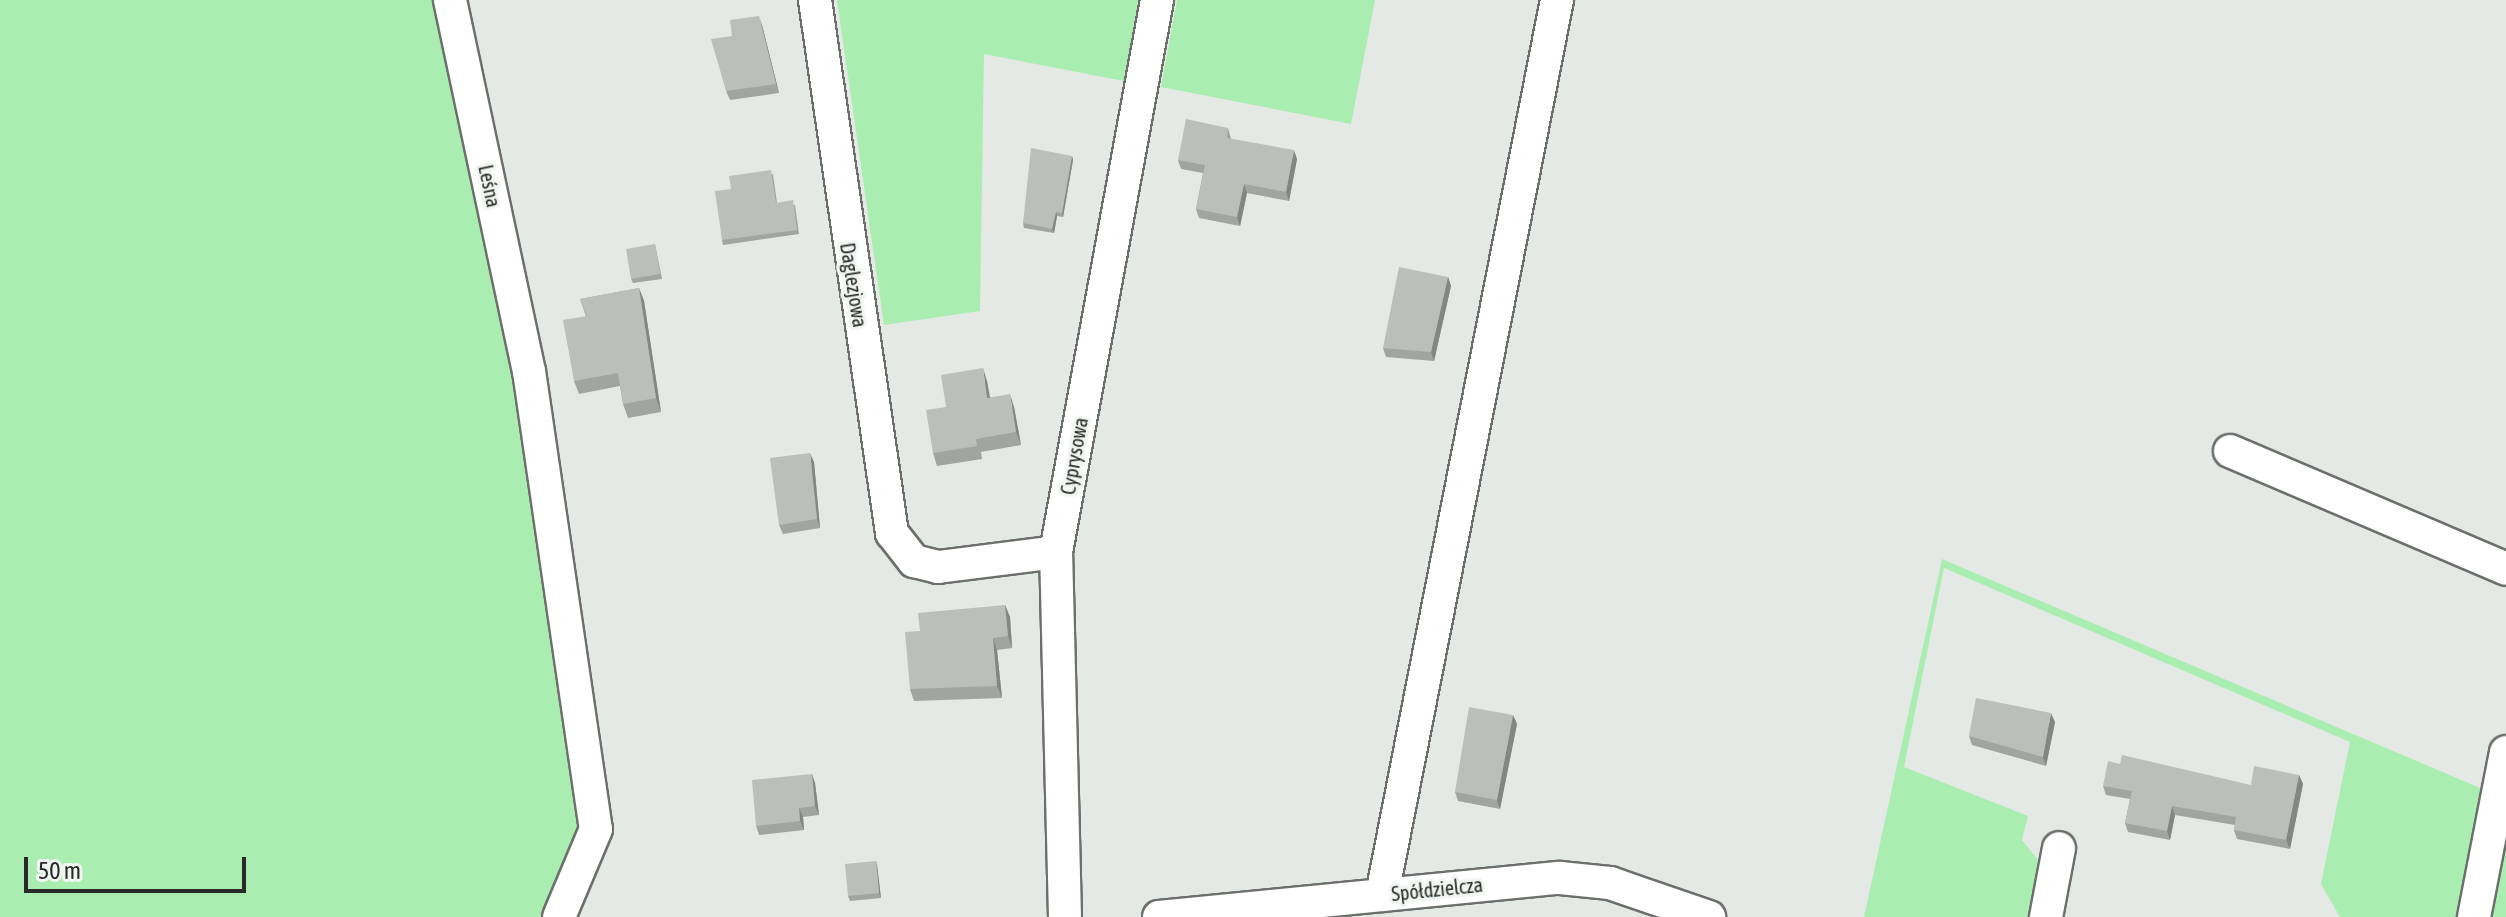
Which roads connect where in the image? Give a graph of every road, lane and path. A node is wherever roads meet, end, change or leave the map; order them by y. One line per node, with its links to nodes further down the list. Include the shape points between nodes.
1 (450, 0): 11 (street, Leśna, via 529,371 596,829)
2 (815, 0): 6 (street, Daglezjowa, via 892,533 914,561 966,566)
3 (1157, 0): 6 (street, Cyprysowa)
4 (1557, 0): 10 (street)
5 (2230, 451): 7 (street)
6 (1056, 552): 12 (street, Cyprysowa)
7 (2506, 569)
8 (2506, 752): 16 (street)
9 (2059, 848): 15 (street)
10 (1382, 895): 13 (street, Spółdzielcza); 14 (street, Spółdzielcza, via 1588,879)
11 (559, 917)
12 (1065, 917)
13 (1159, 917)
14 (1709, 917)
15 (2046, 917)
16 (2474, 917)

